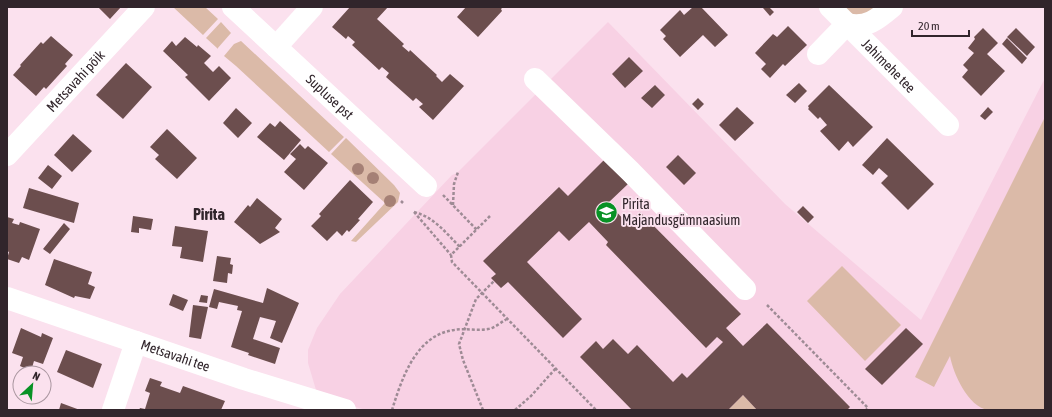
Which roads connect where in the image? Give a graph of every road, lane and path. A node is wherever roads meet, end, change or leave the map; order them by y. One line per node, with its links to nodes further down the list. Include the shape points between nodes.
1 (144, 7): 11 (street, Metsavahi põik)
2 (233, 7): 7 (street, Supluse pst)
3 (312, 7): 7 (street)
4 (830, 7): 6 (street, Jahimehe tee)
5 (892, 7): 6 (street, via 868,24)
6 (847, 24): 8 (street); 10 (street, Jahimehe tee)
7 (276, 47): 13 (street, Supluse pst)
8 (818, 54)
9 (535, 79): 20 (street, via 630,171)
10 (948, 125)
11 (7, 155)
12 (458, 172): 14 (path, via 454,184)
13 (426, 186): 14 (path, via 445,196)
14 (453, 205): 16 (path)
15 (490, 216): 16 (path)
16 (477, 230): 17 (path)
17 (460, 247): 18 (path); 18 (path, via 435,221 414,212)
18 (451, 255): 21 (path, via 454,266)
19 (494, 281): 21 (path)
20 (745, 289)
21 (481, 293): 24 (path); 25 (path, via 476,299)
22 (7, 298): 26 (street, Metsavahi tee)
23 (767, 305): 34 (path, via 868,408)
24 (507, 319): 25 (path, via 488,329); 27 (path)
25 (465, 328): 30 (path, via 444,332 424,346 411,362); 31 (path, via 459,344 460,352)
26 (136, 342): 28 (street); 29 (street, Metsavahi tee, via 270,388)
27 (556, 368): 32 (path); 33 (path)
28 (113, 410)
29 (345, 410)
30 (392, 410)
31 (483, 410)
32 (515, 410)
33 (596, 410)
34 (866, 410)

